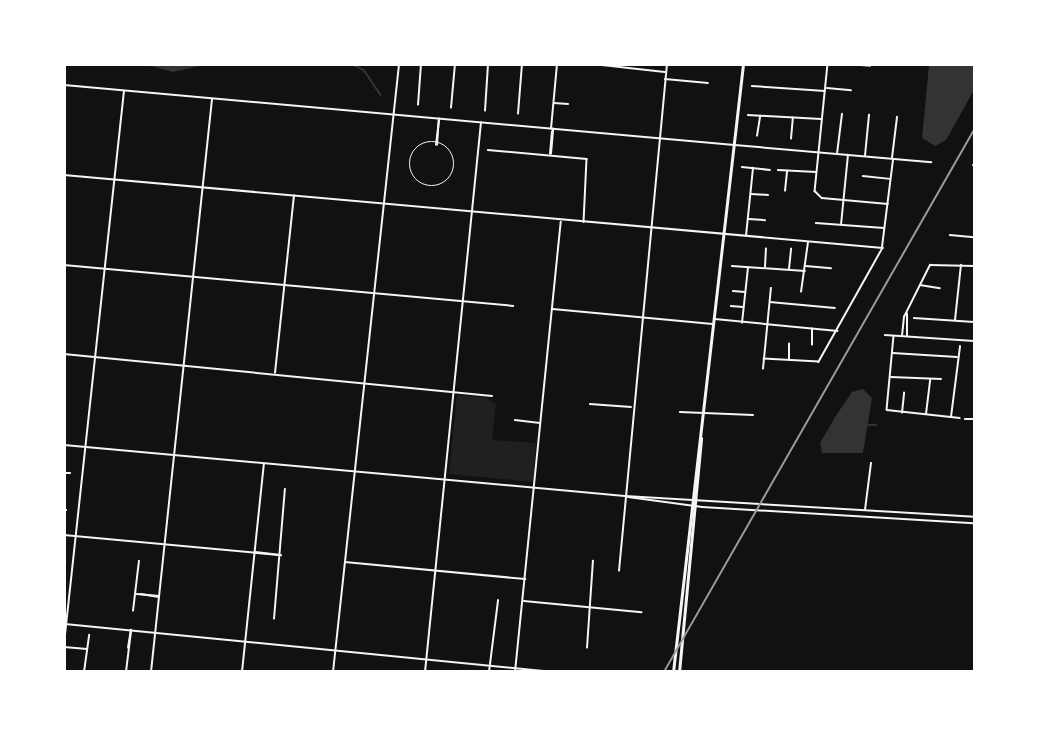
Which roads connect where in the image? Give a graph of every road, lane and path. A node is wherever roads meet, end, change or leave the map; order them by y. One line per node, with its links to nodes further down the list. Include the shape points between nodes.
1 (399, 64): 30 (street)
2 (421, 64): 25 (street)
3 (455, 64): 26 (street)
4 (488, 64): 27 (street)
5 (522, 64): 28 (street)
6 (557, 64): 23 (street)
7 (593, 64): 13 (street)
8 (667, 64): 13 (street)
9 (743, 64): 43 (main road)
10 (828, 64): 18 (street)
11 (849, 64): 12 (street)
12 (870, 66)
13 (666, 72): 14 (street)
14 (665, 79): 15 (street); 41 (street)
15 (708, 83)
16 (64, 85): 19 (street)
17 (752, 87): 21 (street)
18 (826, 88): 20 (street); 21 (street)
19 (124, 90): 22 (street); 61 (street)
20 (851, 90)
21 (826, 92): 37 (street)
22 (213, 98): 30 (street); 63 (street)
23 (554, 103): 24 (street); 39 (street)
24 (568, 104)
25 (418, 105)
26 (451, 108)
27 (485, 111)
28 (518, 114)
29 (842, 114): 48 (street)
30 (393, 115): 36 (street); 69 (street)
31 (748, 115): 32 (street)
32 (760, 115): 34 (street); 40 (street)
33 (869, 115): 50 (street)
34 (793, 117): 37 (street); 42 (street)
35 (897, 117): 51 (street)
36 (439, 119): 38 (street); 44 (street)
37 (822, 119): 46 (street)
38 (482, 123): 39 (street); 71 (street)
39 (552, 129): 41 (street); 47 (street)
40 (757, 136)
41 (660, 138): 43 (street); 78 (street)
42 (791, 139)
43 (734, 145): 46 (street); 81 (main road)
44 (437, 146): 44 (street, via 414,149 416,182 450,182 453,151)
45 (488, 150): 47 (street)
46 (818, 153): 48 (street); 58 (street)
47 (550, 155): 75 (street, via 587,159)
48 (837, 155): 49 (street)
49 (848, 156): 50 (street); 68 (street)
50 (865, 157): 51 (street)
51 (893, 159): 52 (street); 62 (street)
52 (931, 162)
53 (742, 167): 54 (street)
54 (753, 168): 55 (street); 65 (street)
55 (770, 170)
56 (778, 170): 57 (street)
57 (787, 170): 58 (street); 64 (street)
58 (817, 172): 68 (street, via 817,196)
59 (64, 175): 61 (street)
60 (863, 176): 62 (street)
61 (115, 179): 63 (street); 94 (street)
62 (891, 179): 70 (street)
63 (203, 188): 67 (street); 99 (street)
64 (785, 191)
65 (750, 194): 66 (street); 72 (street)
66 (768, 195)
67 (294, 196): 69 (street); 100 (street)
68 (844, 200): 70 (street); 77 (street)
69 (383, 204): 71 (street); 105 (street)
70 (888, 204): 79 (street)
71 (472, 212): 73 (street); 108 (street)
72 (748, 218): 74 (street); 82 (street)
73 (561, 220): 75 (street); 114 (street)
74 (765, 220)
75 (584, 223): 78 (street)
76 (816, 223): 77 (street)
77 (841, 225): 79 (street)
78 (650, 228): 81 (street); 116 (street)
79 (885, 228): 85 (street)
80 (950, 235): 83 (street)
81 (724, 236): 82 (street); 118 (main road)
82 (746, 237): 84 (street)
83 (975, 237)
84 (808, 241): 85 (street); 91 (street)
85 (882, 248): 125 (street)
86 (766, 249): 95 (street)
87 (791, 249): 97 (street)
88 (64, 265): 94 (street)
89 (961, 265): 92 (street); 101 (street, via 931,264); 119 (street)
90 (732, 266): 93 (street)
91 (805, 266): 96 (street); 98 (street)
92 (975, 266)
93 (748, 267): 95 (street); 106 (street)
94 (105, 268): 99 (street); 136 (street)
95 (765, 268): 97 (street)
96 (831, 268)
97 (789, 270): 98 (street)
98 (805, 271): 107 (street)
99 (194, 277): 100 (street); 140 (street)
100 (284, 284): 105 (street); 142 (street)
101 (920, 285): 103 (street); 115 (street)
102 (771, 288): 109 (street)
103 (940, 288)
104 (733, 291): 106 (street)
105 (374, 292): 108 (street); 146 (street)
106 (746, 292): 112 (street)
107 (801, 292)
108 (463, 301): 110 (street); 147 (street)
109 (770, 302): 113 (street); 123 (street)
110 (513, 306)
111 (731, 306): 112 (street)
112 (744, 307): 122 (street)
113 (835, 308)
114 (552, 309): 116 (street); 163 (street)
115 (906, 313): 128 (street); 129 (street)
116 (642, 318): 121 (street); 151 (street)
117 (914, 318): 119 (street)
118 (714, 319): 121 (main road); 122 (street)
119 (954, 321): 120 (street)
120 (975, 322)
121 (713, 324): 154 (main road)
122 (742, 324): 123 (street)
123 (767, 325): 124 (street); 138 (street)
124 (812, 328): 125 (street); 132 (street)
125 (838, 332): 139 (street, via 819,362)
126 (885, 335): 127 (street)
127 (894, 336): 128 (street); 134 (street)
128 (902, 336): 129 (street)
129 (907, 337): 130 (street)
130 (975, 341)
131 (789, 344): 139 (street)
132 (812, 345)
133 (960, 347): 137 (street)
134 (892, 353): 137 (street); 143 (street)
135 (64, 354): 136 (street)
136 (95, 357): 140 (street); 166 (street)
137 (958, 357): 158 (street)
138 (764, 359): 139 (street); 141 (street)
139 (789, 361)
140 (185, 366): 142 (street); 167 (street)
141 (763, 369)
142 (275, 374): 146 (street)
143 (889, 377): 144 (street); 155 (street, via 887,410)
144 (930, 379): 145 (street); 157 (street)
145 (941, 379)
146 (365, 382): 147 (street); 170 (street)
147 (453, 390): 149 (street); 173 (street)
148 (904, 393): 155 (street)
149 (492, 396)
150 (590, 404): 151 (street)
151 (633, 408): 176 (street)
152 (680, 412): 154 (street)
153 (975, 412): 161 (street)
154 (703, 414): 156 (street); 164 (main road)
155 (902, 414): 157 (street)
156 (753, 415)
157 (926, 415): 158 (street)
158 (951, 417): 159 (street)
159 (960, 418)
160 (965, 419): 161 (street)
161 (974, 419)
162 (515, 420): 163 (street)
163 (541, 423): 175 (street)
164 (701, 436): 177 (main road); 178 (main road)
165 (64, 445): 166 (street)
166 (86, 447): 167 (street); 185 (street)
167 (175, 455): 168 (street); 186 (street)
168 (264, 463): 170 (street); 187 (street)
169 (871, 463): 181 (street)
170 (354, 472): 173 (street); 191 (street)
171 (64, 473): 172 (street)
172 (70, 473)
173 (444, 480): 175 (street); 192 (street)
174 (285, 489): 188 (street)
175 (535, 489): 176 (street); 194 (street)
176 (625, 496): 177 (street); 179 (street); 193 (street)
177 (690, 499): 178 (street); 179 (main road)
178 (698, 500): 180 (main road); 181 (street)
179 (689, 506): 180 (street); 224 (main road)
180 (697, 507): 183 (street); 225 (main road)
181 (865, 511): 182 (street)
182 (975, 516)
183 (975, 523)
184 (64, 535): 185 (street)
185 (75, 536): 186 (street); 203 (street)
186 (166, 544): 187 (street); 196 (street)
187 (255, 552): 188 (street); 207 (street)
188 (281, 555): 202 (street)
189 (140, 561): 195 (street)
190 (592, 561): 199 (street)
191 (344, 562): 192 (street); 211 (street)
192 (435, 569): 194 (street); 212 (street)
193 (619, 571)
194 (526, 579): 198 (street)
195 (136, 594): 196 (street); 200 (street)
196 (159, 596): 205 (street)
197 (498, 601): 213 (street)
198 (523, 601): 199 (street); 214 (street)
199 (588, 607): 201 (street); 209 (street)
200 (134, 611)
201 (641, 612)
202 (274, 619)
203 (65, 625): 204 (street); 208 (street)
204 (131, 630): 205 (street); 216 (street)
205 (155, 633): 207 (street); 217 (street)
206 (89, 634): 210 (street)
207 (245, 641): 211 (street); 218 (street)
208 (64, 646): 210 (street)
209 (587, 648)
210 (87, 649): 215 (street)
211 (336, 649): 212 (street); 219 (street)
212 (426, 658): 213 (street); 220 (street)
213 (490, 665): 214 (street); 221 (street)
214 (516, 668): 222 (street); 223 (street)
215 (84, 672)
216 (126, 672)
217 (151, 672)
218 (242, 672)
219 (333, 672)
220 (425, 672)
221 (489, 672)
222 (515, 672)
223 (554, 672)
224 (673, 672)
225 (679, 672)

